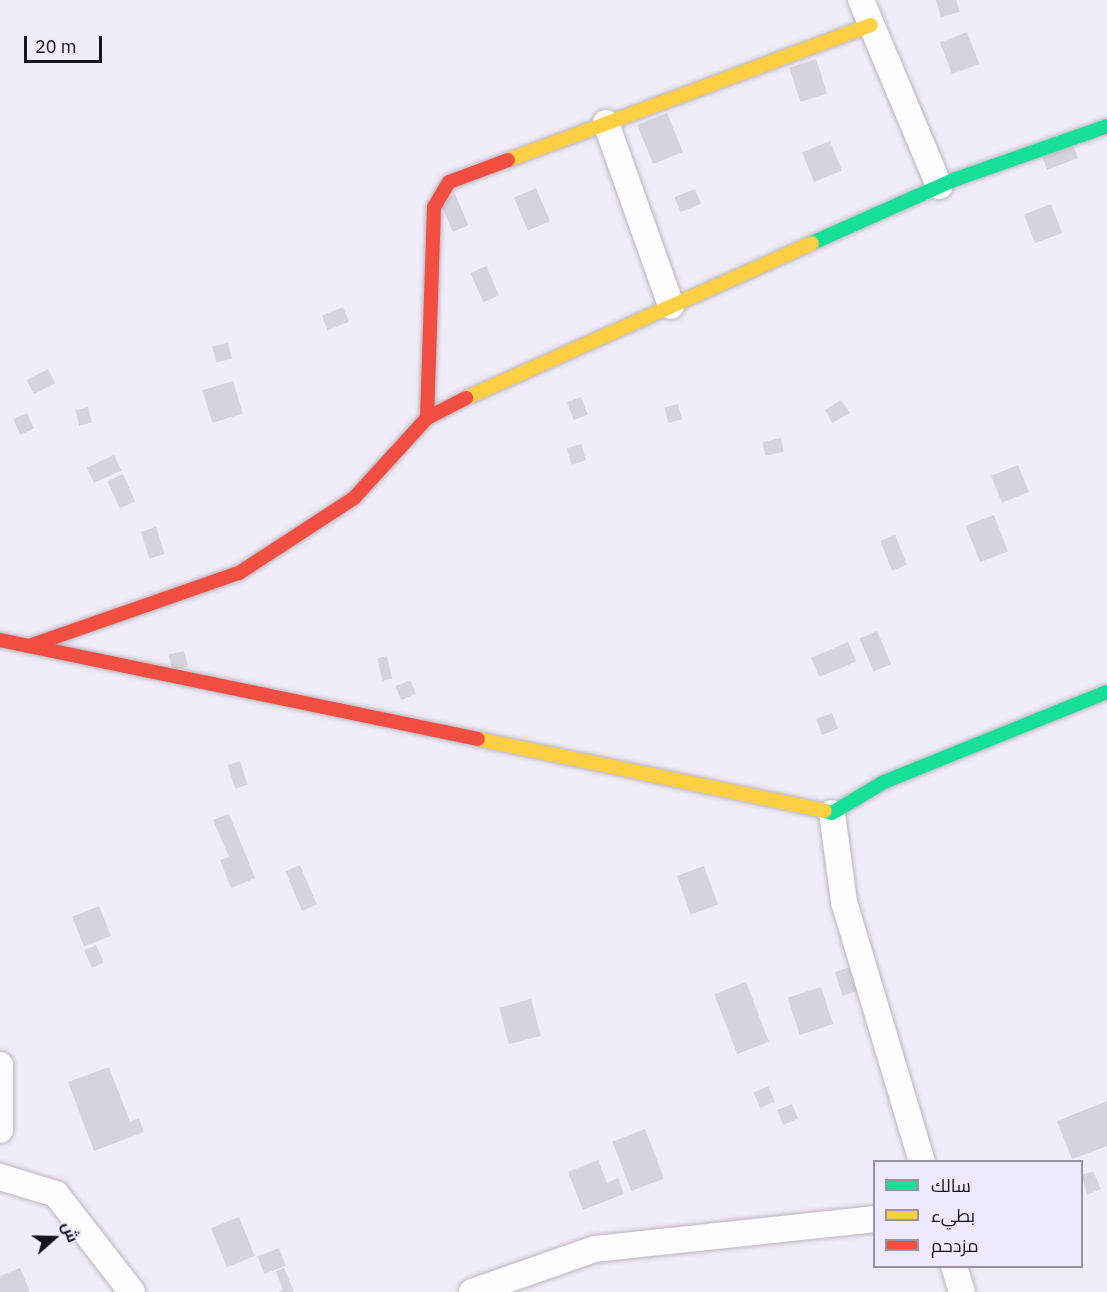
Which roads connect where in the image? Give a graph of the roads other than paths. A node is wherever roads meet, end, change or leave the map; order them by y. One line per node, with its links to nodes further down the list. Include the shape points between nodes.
1 (861, 0): 2 (street)
2 (871, 25): 3 (street); 5 (street)
3 (606, 123): 6 (street); 7 (street, via 449,182 434,207 432,228)
4 (1107, 126): 5 (street)
5 (939, 186): 6 (street)
6 (671, 306): 7 (street)
7 (427, 418): 9 (street, via 354,498 239,573)
8 (0, 640): 9 (street)
9 (29, 646): 11 (street)
10 (1107, 692): 11 (street, via 884,782)
11 (832, 813): 14 (street, via 844,902)
12 (0, 1065): 13 (street)
13 (0, 1130)
14 (922, 1160)
15 (0, 1177): 18 (street, via 56,1194)
16 (873, 1219): 19 (street, via 595,1249)
17 (955, 1268): 20 (street)
18 (132, 1292)
19 (472, 1292)
20 (962, 1292)

